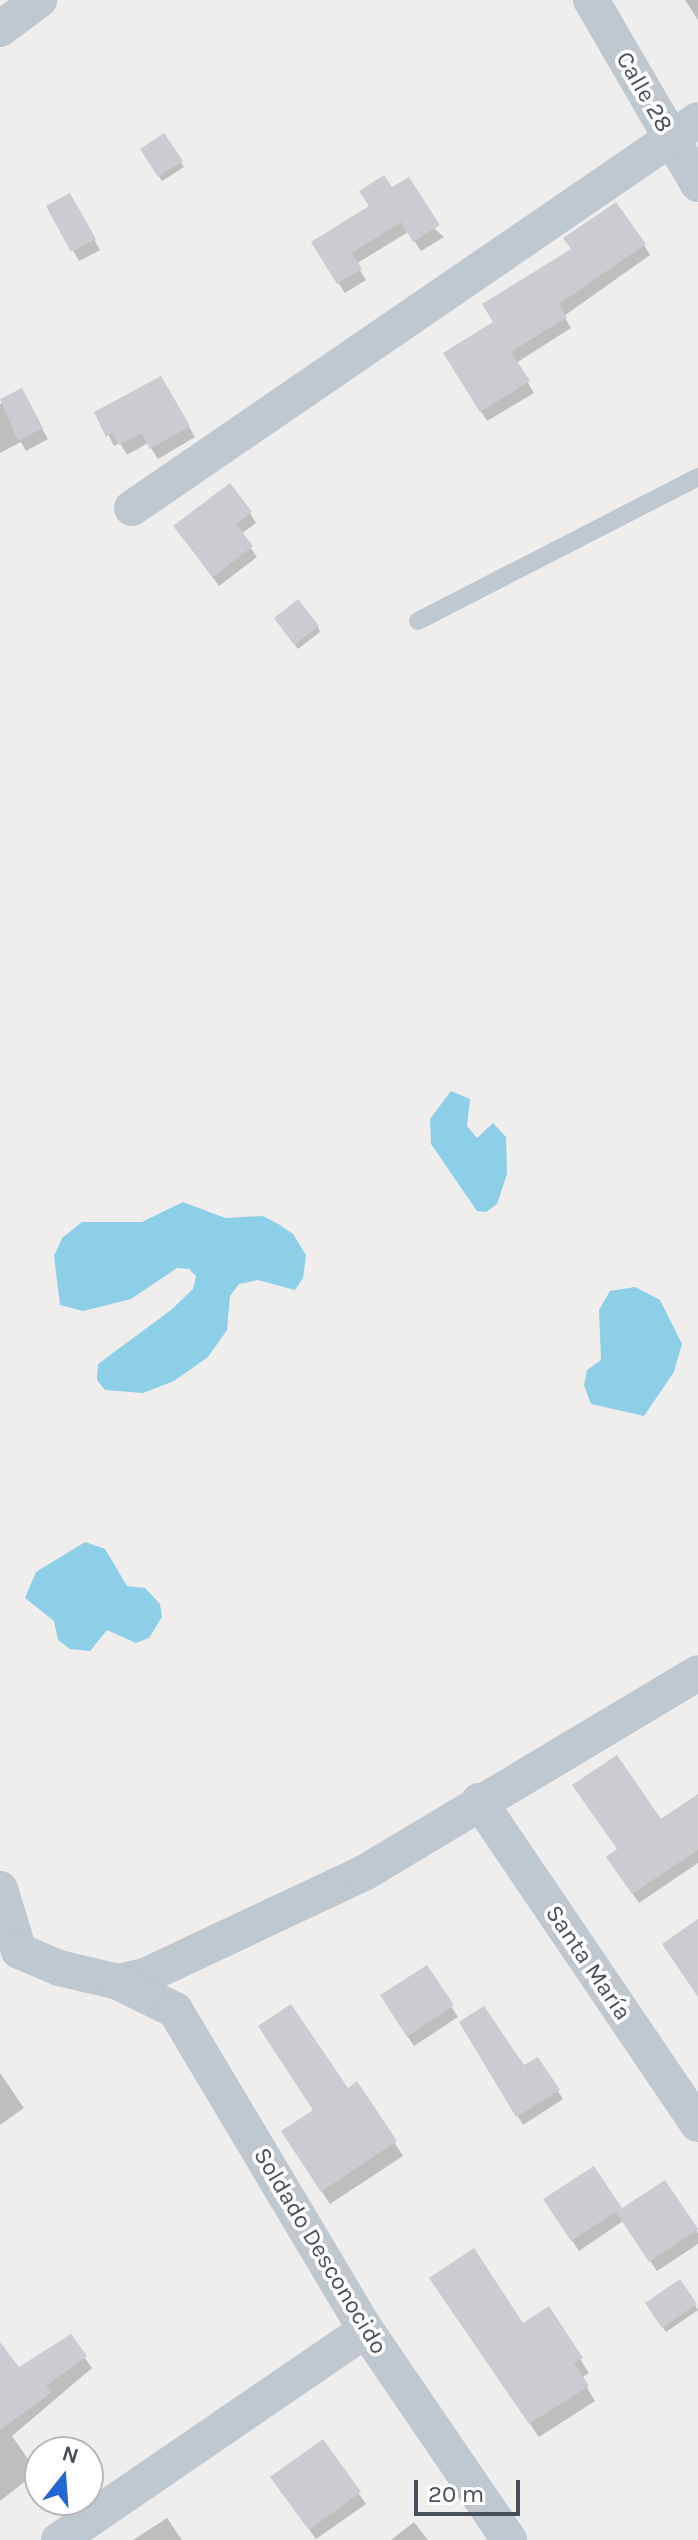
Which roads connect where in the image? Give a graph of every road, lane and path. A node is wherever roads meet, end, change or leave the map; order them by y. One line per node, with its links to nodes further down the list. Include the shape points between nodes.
1 (39, 0): 3 (street)
2 (591, 0): 4 (street, Calle 28)
3 (0, 29)
4 (684, 130): 5 (street, Calle 28); 7 (street)
5 (698, 184)
6 (698, 477): 8 (lane)
7 (132, 508)
8 (418, 621)
9 (698, 1673): 10 (street)
10 (479, 1801): 13 (street, via 364,1873); 14 (street, Santa María)
11 (0, 1889): 12 (street, Soldado Desconocido)
12 (9, 1957): 13 (street, Soldado Desconocido)
13 (131, 1979): 15 (street, Soldado Desconocido, via 175,2010)
14 (698, 2124)
15 (366, 2330): 16 (street); 17 (street, Soldado Desconocido)
16 (59, 2540)
17 (509, 2540)

